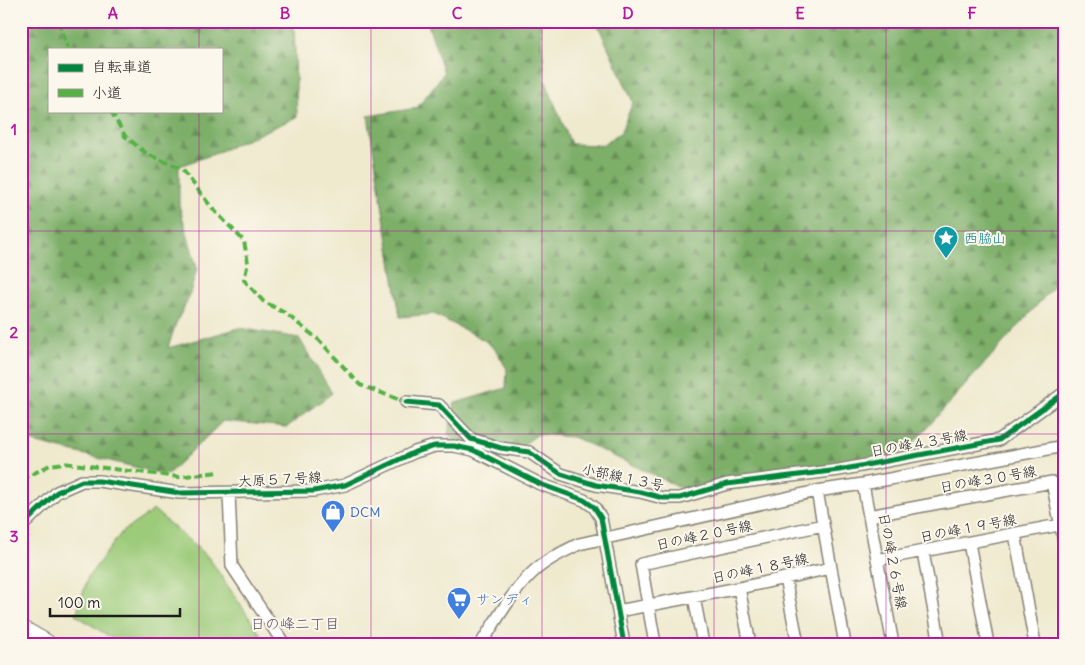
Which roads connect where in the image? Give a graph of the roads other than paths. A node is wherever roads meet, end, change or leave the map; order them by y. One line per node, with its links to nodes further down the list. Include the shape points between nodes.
1 (1064, 393): 6 (street, 日の峰４３号線, via 999,440 839,470)
2 (406, 402): 4 (street, 小部線１３号, via 438,405 471,439)
3 (1064, 446): 7 (street)
4 (501, 448): 5 (street); 6 (street, 小部線１３号, via 529,452 561,474 596,485 663,498 680,498 727,484)
5 (493, 460): 9 (street, 大原５７号線, via 472,450 435,446 414,452 345,485 314,491); 15 (street, 大原５７号線, via 540,484 584,500 601,518)
6 (764, 478)
7 (863, 484): 8 (street); 10 (street, 日の峰２６号線)
8 (817, 491): 11 (street, 日の峰１８号線); 15 (street)
9 (229, 493): 13 (street, 大原５７号線, via 180,493 82,481 57,492); 28 (street, via 232,566)
10 (869, 516): 12 (street, 日の峰３０号線, via 1052,482); 19 (street, 日の峰２６号線)
11 (823, 524): 20 (street, 日の峰１８号線); 24 (street, 日の峰２０号線, via 641,564)
12 (1062, 525): 14 (street, 日の峰１９号線); 16 (street, 日の峰３０号線)
13 (21, 527)
14 (1015, 534): 17 (street, 日の峰１９号線); 39 (street)
15 (604, 537): 25 (street, 大原５７号線); 29 (street, via 579,544 533,572 510,598)
16 (1064, 542)
17 (968, 543): 18 (street, 日の峰１９号線); 38 (street)
18 (923, 552): 19 (street, 日の峰１９号線); 37 (street)
19 (877, 560): 36 (street, 日の峰２６号線)
20 (831, 568): 21 (street, 日の峰１８号線); 35 (street)
21 (785, 578): 22 (street, 日の峰１８号線); 34 (street)
22 (739, 588): 23 (street, 日の峰１８号線); 33 (street)
23 (694, 597): 24 (street, 日の峰１８号線); 32 (street)
24 (648, 605): 25 (street, 日の峰１８号線); 31 (street, 日の峰２０号線)
25 (618, 611): 30 (street, 大原５７号線)
26 (21, 628): 27 (highway)
27 (47, 644)
28 (284, 644)
29 (481, 644)
30 (624, 644)
31 (655, 644)
32 (703, 644)
33 (750, 644)
34 (798, 644)
35 (845, 644)
36 (893, 644)
37 (940, 644)
38 (988, 644)
39 (1035, 644)

